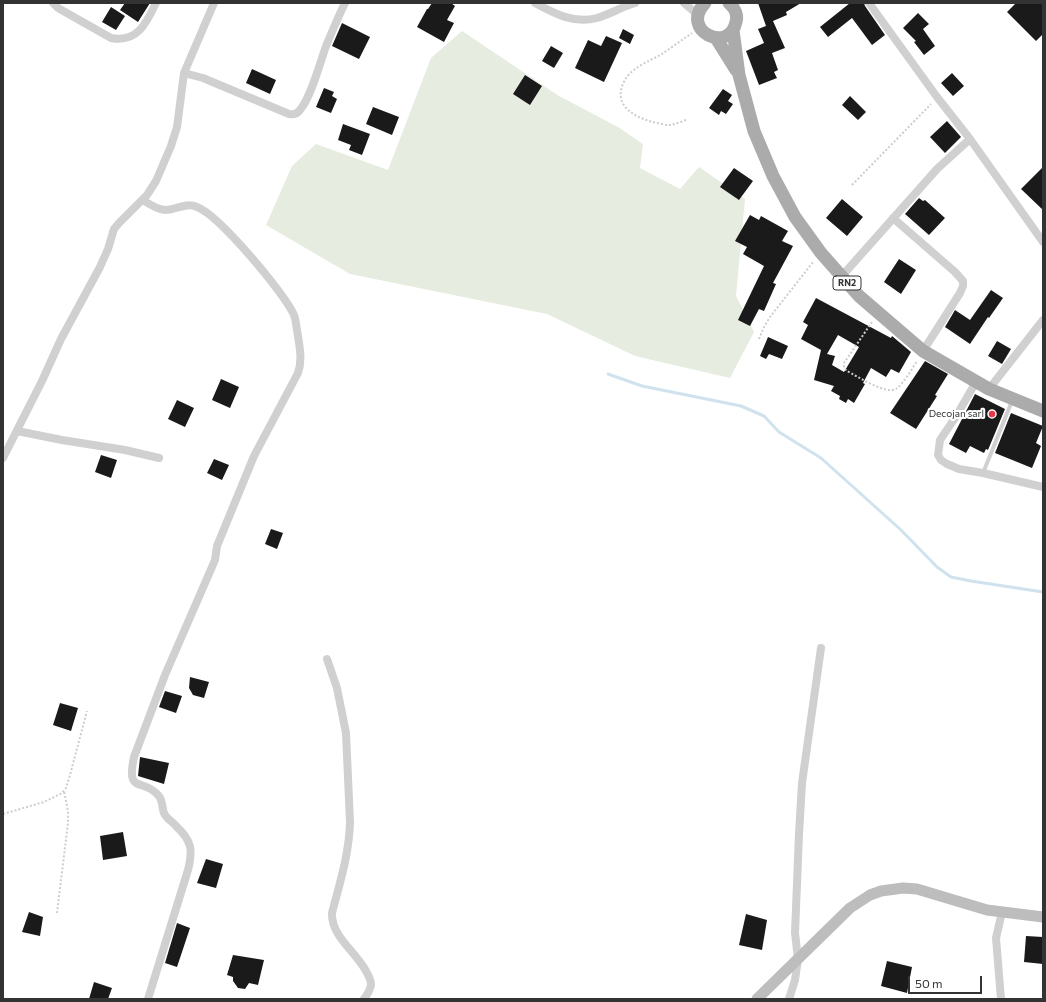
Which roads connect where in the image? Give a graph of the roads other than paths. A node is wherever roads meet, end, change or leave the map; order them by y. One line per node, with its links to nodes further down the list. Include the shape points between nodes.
1 (53, 3): 2 (street, via 111,38 117,39 136,34)
2 (156, 3)
3 (214, 3): 13 (street)
4 (344, 3): 13 (street, via 308,96 301,109 293,115 203,78)
5 (535, 3): 6 (street, via 556,14 586,20)
6 (635, 3)
7 (684, 3): 10 (street)
8 (869, 3): 15 (street)
9 (731, 4): 11 (main road, RN2, via 737,18)
10 (702, 10): 12 (main road, RN2, via 704,33)
11 (733, 30): 12 (main road, via 728,35); 14 (main road, RN2)
12 (716, 38): 14 (main road, RN2)
13 (184, 73): 16 (street, via 180,113 171,146 152,190)
14 (738, 75): 19 (main road, RN2, via 754,131 772,176 795,217)
15 (970, 139): 17 (street, via 937,169); 18 (street)
16 (142, 200): 26 (street, via 114,229 100,267 61,339); 36 (street, via 166,210 185,205 199,207 214,219 252,258 287,302 296,322 300,357 298,372 261,443 232,507 217,546 215,560 165,675 134,757 133,780 159,796 165,815 183,833 192,850)
17 (893, 218): 19 (street); 21 (street, via 956,272 963,281 960,293)
18 (1043, 242)
19 (841, 277): 21 (main road, RN2, via 859,296)
20 (1043, 320): 23 (street)
21 (923, 351): 22 (main road, RN2)
22 (976, 382): 23 (main road, RN2); 29 (street, via 940,440 938,455 941,460 959,469)
23 (990, 389): 24 (main road, RN2)
24 (1012, 400): 25 (main road, RN2); 29 (lane)
25 (1042, 410)
26 (17, 431): 27 (street); 28 (street)
27 (3, 458)
28 (159, 458)
29 (983, 473): 30 (street)
30 (1043, 487)
31 (821, 648): 35 (street, via 802,790 795,933)
32 (327, 659): 37 (street, via 346,733 350,822 345,865 332,919 334,928 362,963 370,978 370,988)
33 (1002, 912): 34 (main road); 35 (main road, via 917,890 886,890 870,895 850,908); 40 (street, via 996,938)
34 (1043, 916)
35 (798, 959): 38 (main road); 39 (street)
36 (148, 999)
37 (364, 999)
38 (757, 999)
39 (789, 999)
40 (1001, 999)

